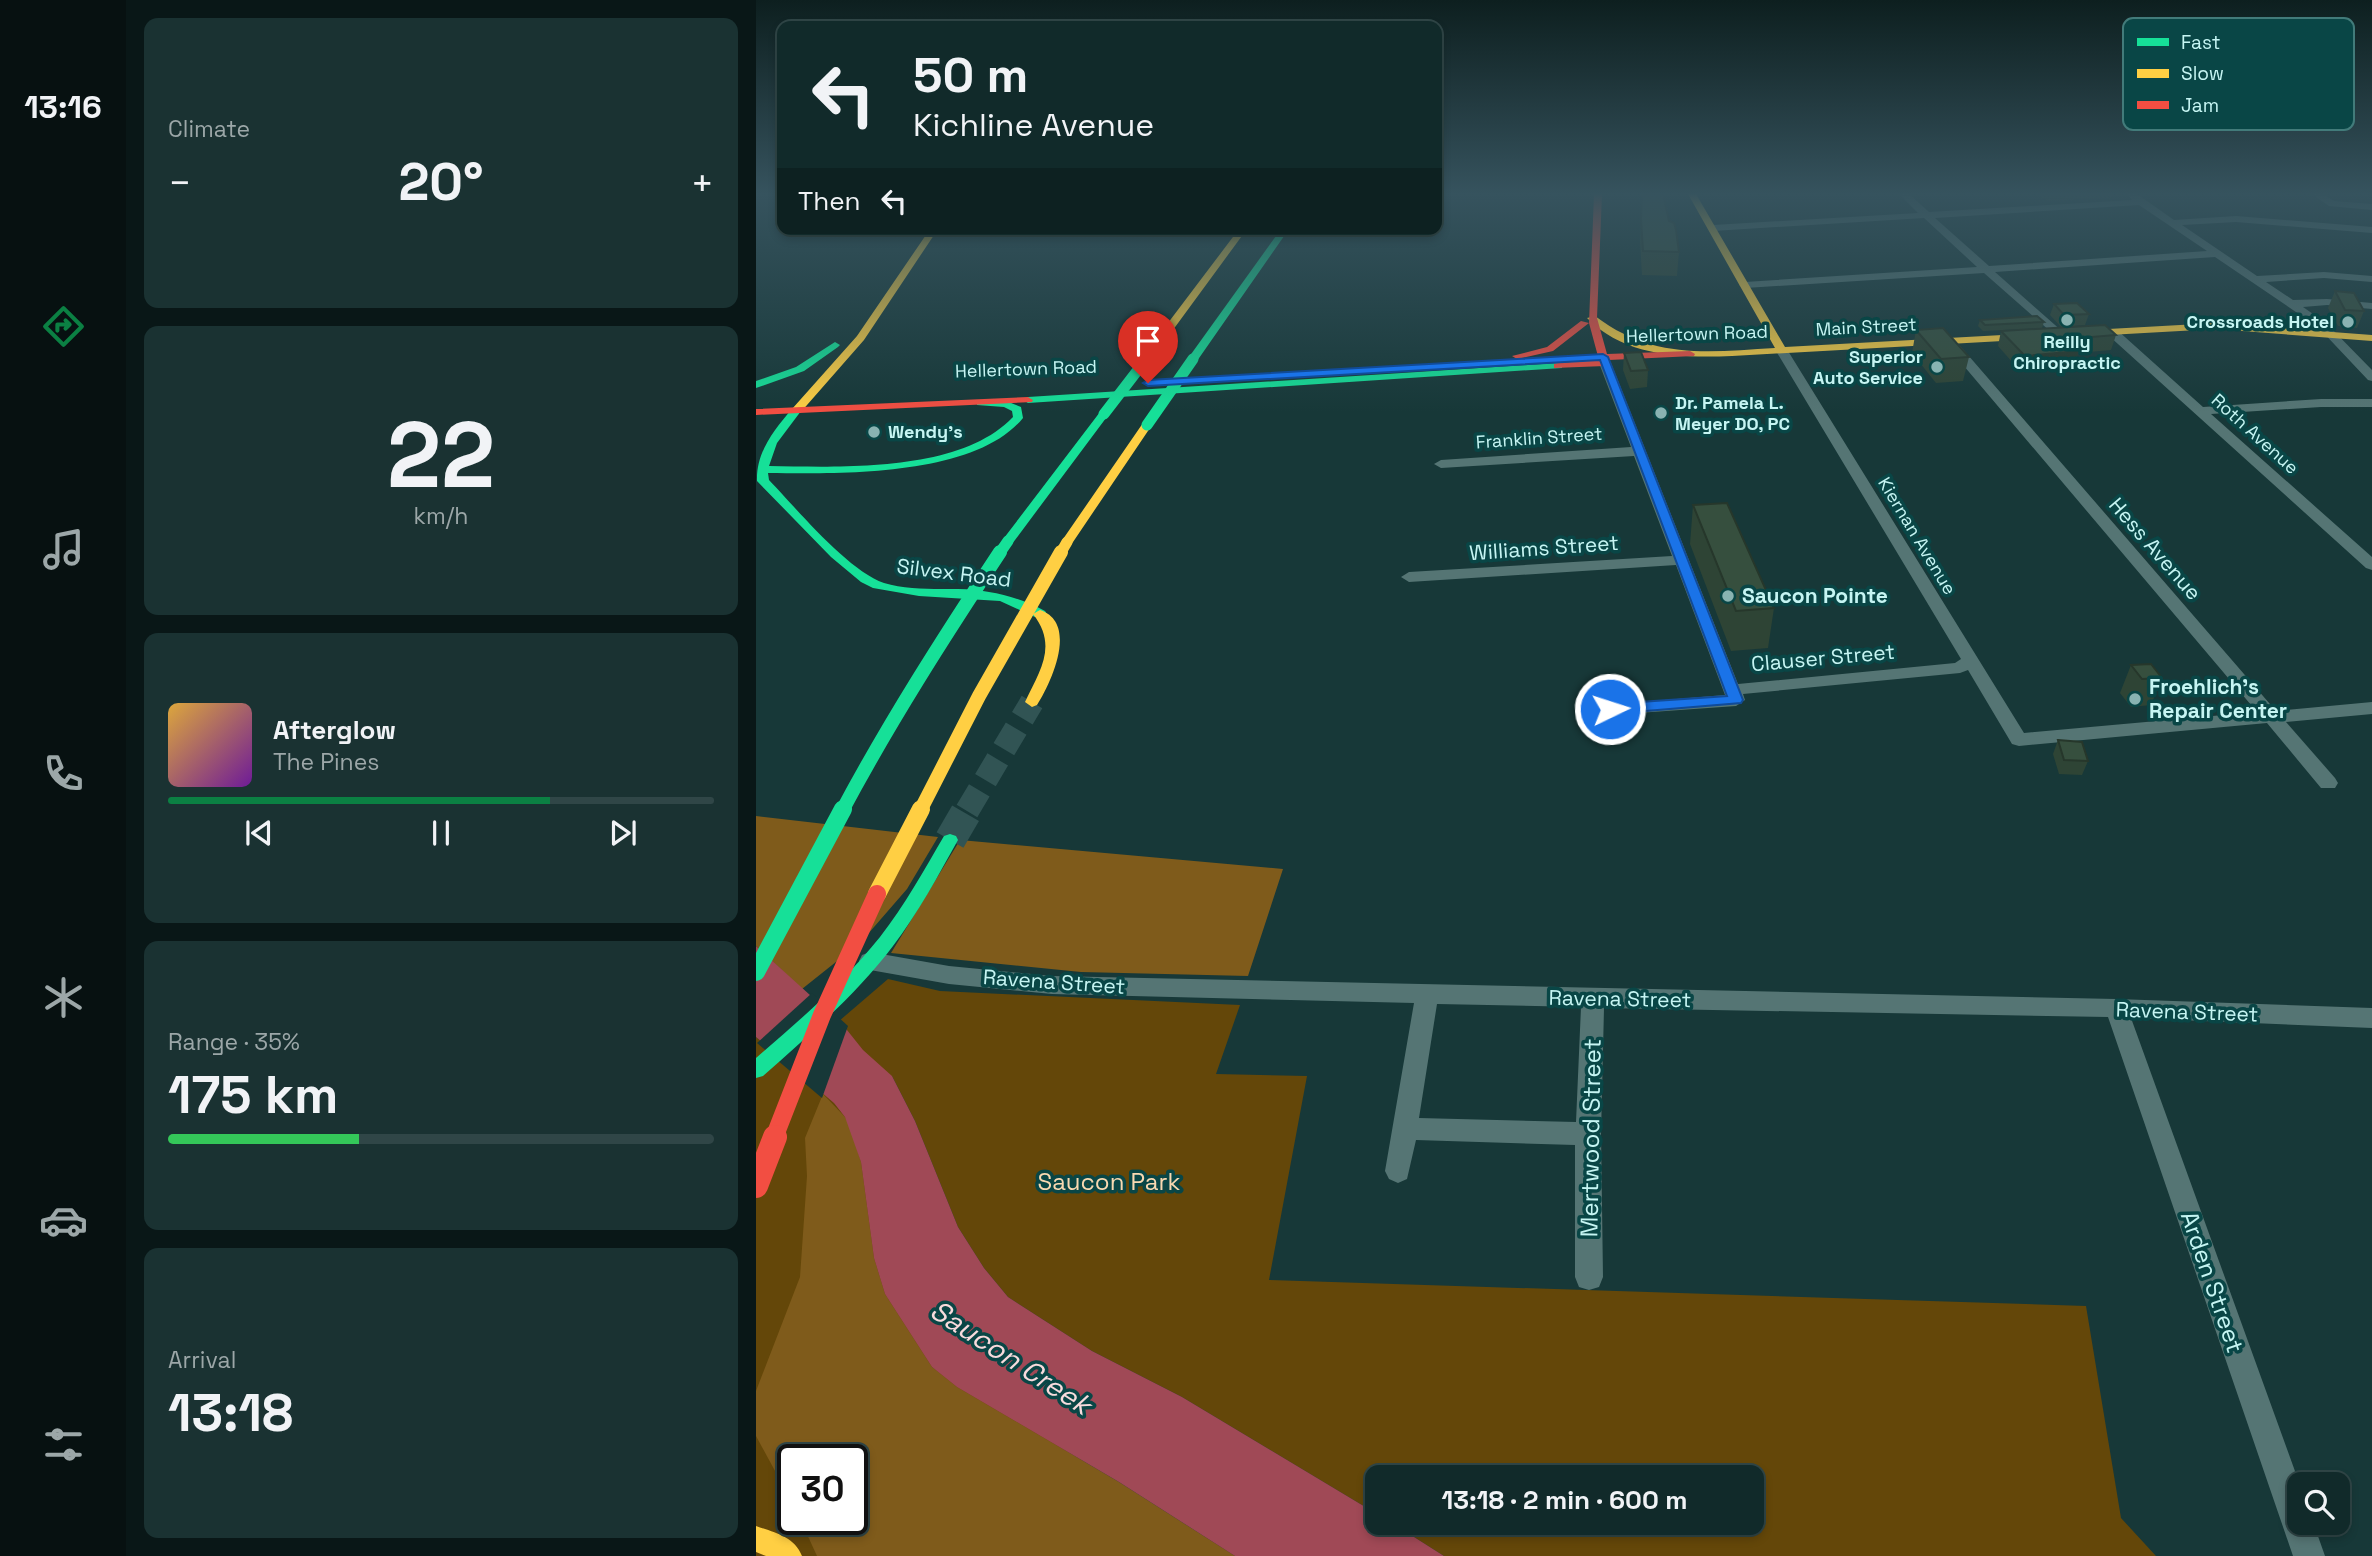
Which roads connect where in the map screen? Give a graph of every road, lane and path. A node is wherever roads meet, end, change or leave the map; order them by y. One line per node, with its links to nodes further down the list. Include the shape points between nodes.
1 (895, 267): 23 (main road)
2 (909, 267): 23 (main road, via 866,330)
3 (1200, 267): 26 (main road)
4 (1213, 267): 26 (main road)
5 (1260, 267): 64 (main road, bridge, via 1067,542 1006,644 845,961)
6 (1583, 267): 17 (main road, via 1581,300)
7 (1592, 267): 17 (main road)
8 (1735, 267): 14 (main road)
9 (2008, 267): 11 (street)
10 (2236, 267): 12 (street)
11 (1985, 268): 14 (street); 20 (street)
12 (2255, 279): 13 (street, via 2324,275); 15 (street)
13 (2372, 279)
14 (1745, 285): 24 (main road)
15 (2291, 304): 16 (street); 19 (street)
16 (2372, 306)
17 (1588, 320): 24 (main road, via 1612,338 1644,348); 25 (main road); 27 (main road, via 1550,349)
18 (2112, 332): 19 (main road, Main Street, via 2232,326); 20 (main road, Main Street); 38 (street, Roth Avenue)
19 (2334, 334): 21 (main road, Main Street); 28 (street)
20 (2059, 335): 22 (main road, Main Street)
21 (2372, 338)
22 (1950, 342): 24 (main road, Main Street); 51 (street, Hess Avenue)
23 (844, 346): 29 (main road, via 842,367); 30 (main road); 33 (main road)
24 (1782, 351): 25 (main road, Hellertown Road); 46 (street, Kiernan Avenue)
25 (1600, 360): 27 (main road, Hellertown Road); 35 (main road, Hellertown Road); 40 (street)
26 (1138, 362): 55 (main road, bridge, via 940,643 871,757)
27 (1463, 363): 32 (main road, Hellertown Road)
28 (2372, 377)
29 (849, 378)
30 (756, 385)
31 (890, 390): 32 (main road)
32 (918, 392): 33 (main road, Hellertown Road)
33 (808, 396): 34 (main road, Hellertown Road); 37 (main road)
34 (756, 397)
35 (965, 403): 37 (main road, Hellertown Road); 42 (main road, via 1009,405 1017,409 1018,418 996,439 954,455 812,469)
36 (2372, 403): 38 (street)
37 (796, 411): 39 (main road, Hellertown Road); 42 (main road, via 763,452)
38 (2200, 411): 44 (street, Roth Avenue)
39 (756, 412)
40 (1640, 451): 41 (street, Franklin Street); 43 (street)
41 (1441, 464)
42 (757, 469): 48 (main road, Silvex Road, via 783,502 870,582 998,597 1042,613 1053,635)
43 (1682, 560): 45 (street, Williams Street); 47 (street)
44 (2372, 565)
45 (1409, 577)
46 (1970, 660): 47 (street, Clauser Street, via 1959,668); 51 (street, Kiernan Avenue, via 2019,740)
47 (1730, 690): 50 (street, Clauser Street, via 1736,700)
48 (1032, 702)
49 (2372, 708): 51 (street)
50 (1610, 709)
51 (2273, 717): 52 (street, Hess Avenue)
52 (2328, 783)
53 (950, 840): 54 (main road, via 912,906)
54 (870, 961): 56 (street, Ravena Street, via 949,975 1052,985); 60 (main road, bridge)
55 (756, 972)
56 (1427, 995): 57 (street, Ravena Street); 61 (street)
57 (1593, 999): 58 (street, Ravena Street); 62 (street, Mertwood Street)
58 (2116, 1008): 59 (street, Ravena Street); 68 (street, Arden Street)
59 (2372, 1018)
60 (756, 1070)
61 (1406, 1129): 62 (street); 63 (street)
62 (1588, 1133): 65 (street, Mertwood Street)
63 (1398, 1171)
64 (756, 1186)
65 (1589, 1277)
66 (756, 1539): 67 (main road)
67 (789, 1556)
68 (2309, 1556)

